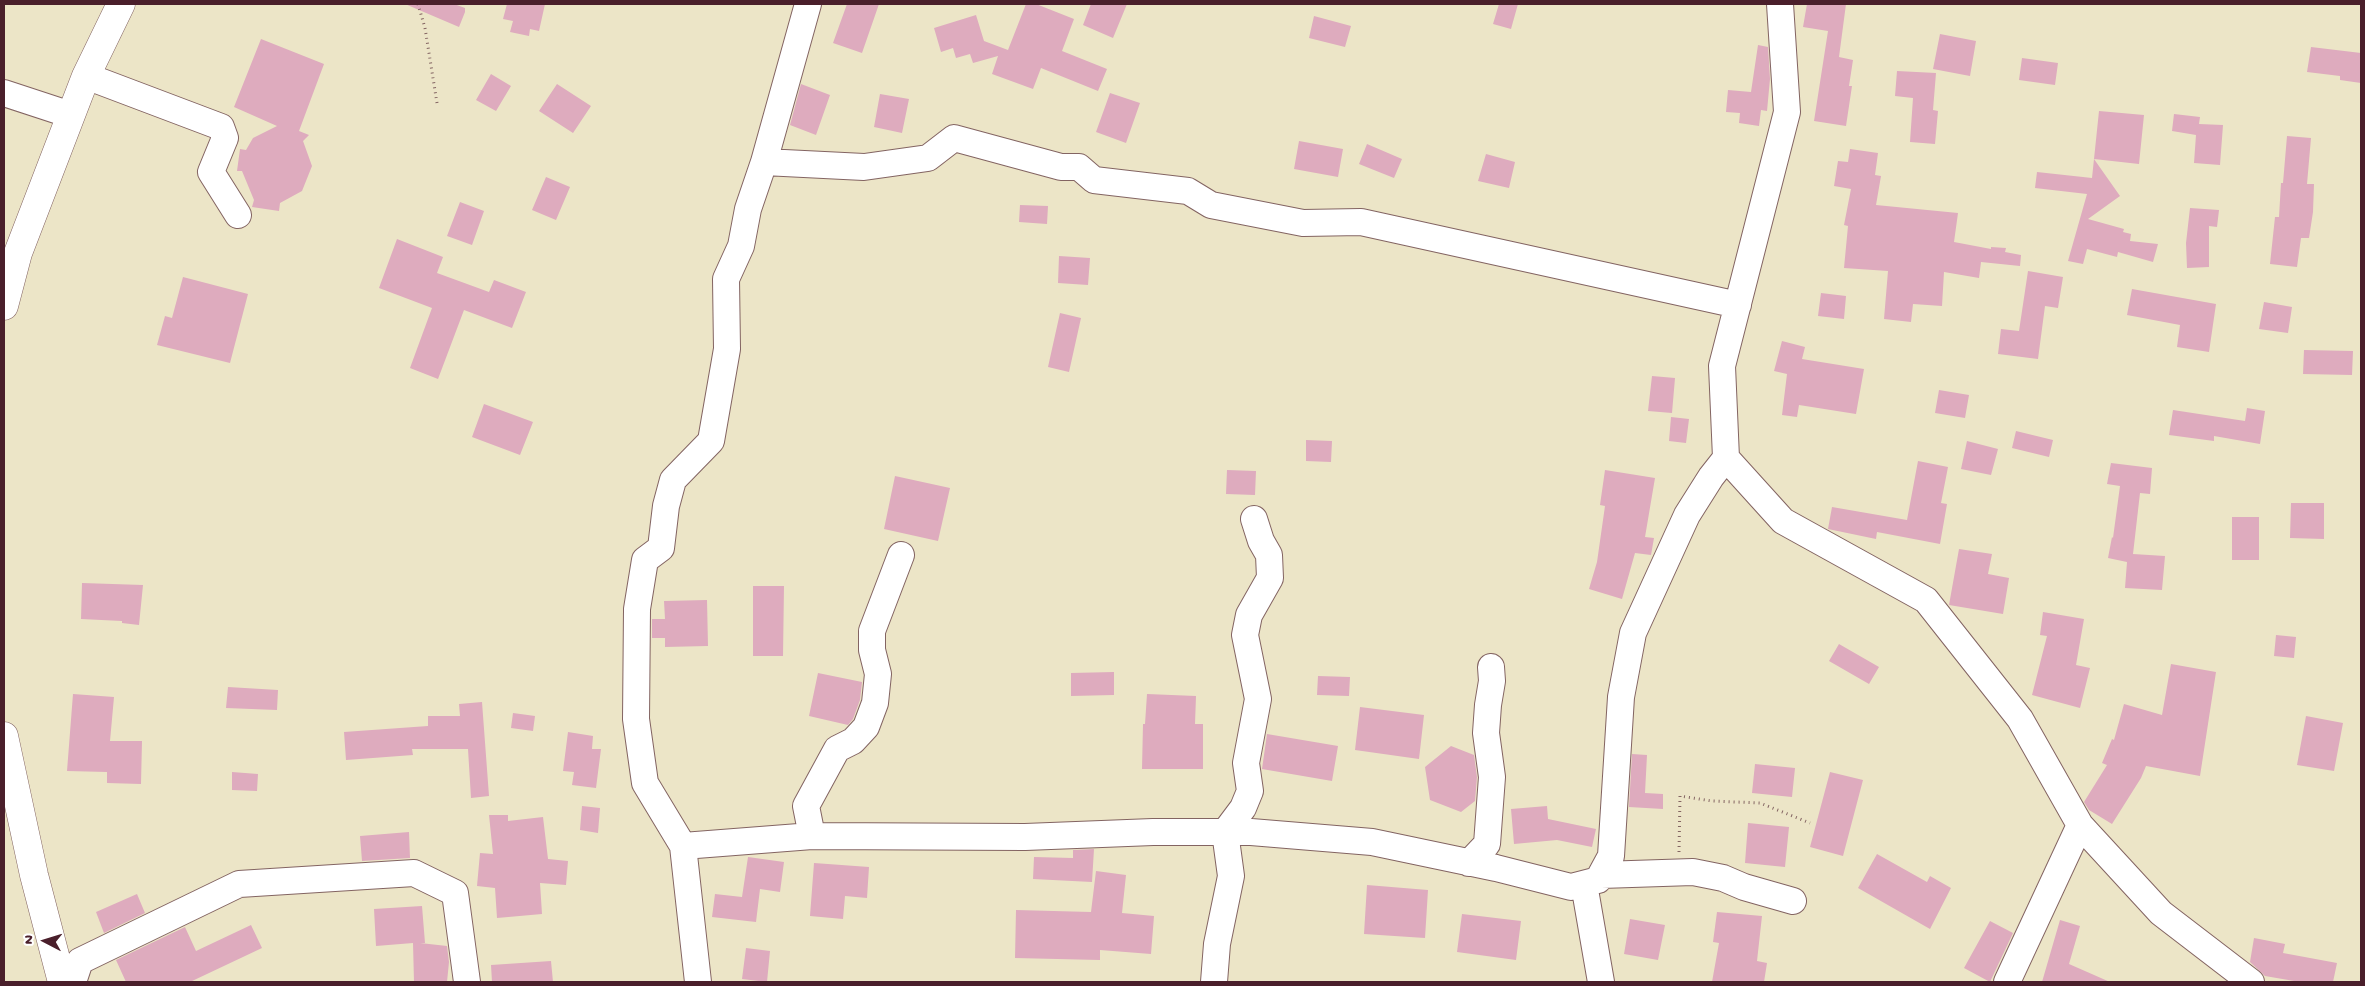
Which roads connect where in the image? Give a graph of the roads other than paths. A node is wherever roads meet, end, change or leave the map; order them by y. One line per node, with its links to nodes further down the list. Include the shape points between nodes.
1 (121, 4): 4 (main road)
2 (808, 4): 7 (street)
3 (1780, 4): 10 (street, via 1787,112)
4 (86, 76): 6 (main road); 8 (street, via 221,127 225,138 211,172)
5 (4, 93): 6 (street)
6 (71, 115): 9 (main road)
7 (764, 162): 10 (street, via 864,167 928,158 954,138 1061,167 1079,167 1094,180 1188,191 1211,205 1303,223 1361,222); 20 (street, via 748,209 741,246 726,279 727,349 711,441 673,480 661,548 645,560 637,609 636,718 645,783)
8 (238, 215)
9 (11, 253): 11 (main road)
10 (1738, 305): 12 (street, via 1722,366)
11 (4, 306)
12 (1726, 458): 17 (street, via 1783,521 1926,600 2020,719); 22 (street, via 1687,515 1633,633 1621,697 1612,856)
13 (1254, 519): 18 (street, via 1269,555 1270,578 1249,615 1245,635 1258,699 1246,763 1250,791 1243,808)
14 (901, 555): 19 (street, via 872,632 872,650 878,674 875,703 866,727 852,741 837,749 806,806)
15 (1491, 666): 21 (street, via 1486,733 1492,777 1487,844)
16 (4, 736): 24 (main road, via 34,875)
17 (2080, 825): 30 (street); 31 (street, via 2161,913)
18 (1225, 832): 19 (street, via 1025,837); 21 (street, via 1372,842); 28 (street, via 1231,876 1217,944)
19 (812, 836): 20 (street)
20 (683, 846): 27 (street)
21 (1469, 862): 22 (street, via 1571,887)
22 (1592, 880): 23 (street, via 1693,872 1723,878); 29 (street)
23 (1793, 901)
24 (62, 982)
25 (73, 982): 26 (street, via 80,961 239,884 414,874 455,893)
26 (467, 982)
27 (698, 982)
28 (1214, 982)
29 (1601, 982)
30 (2007, 982)
31 (2251, 982)

